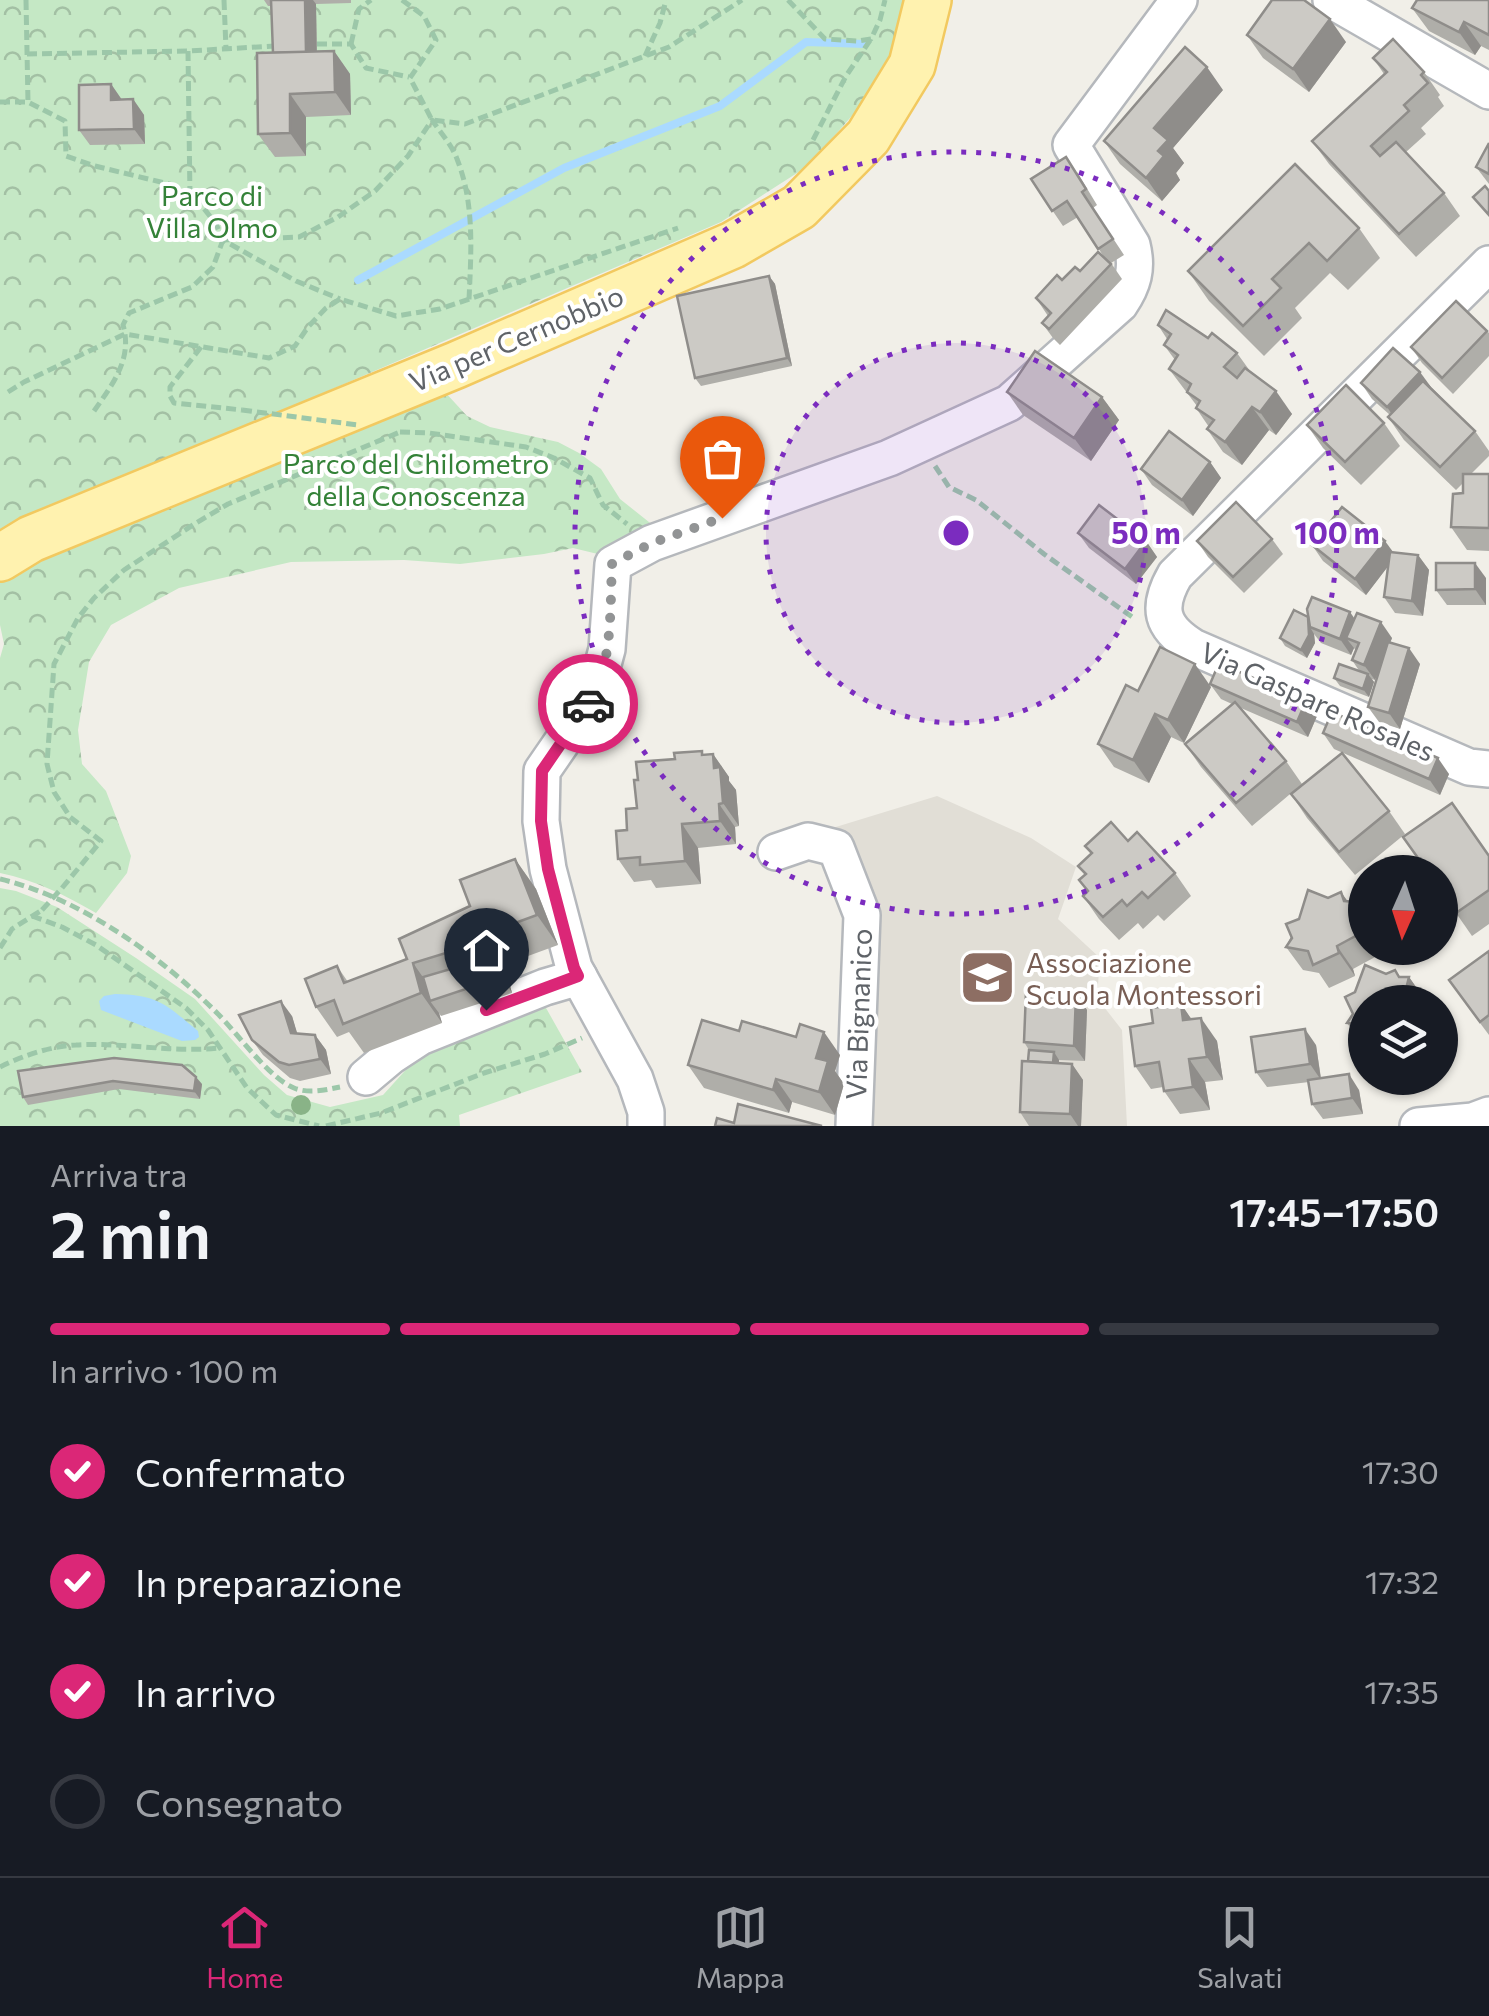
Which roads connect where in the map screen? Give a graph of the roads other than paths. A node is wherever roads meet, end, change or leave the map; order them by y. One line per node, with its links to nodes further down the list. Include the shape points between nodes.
1 (928, 0): 6 (main road, Via per Cernobbio, via 912,64 868,137 800,208 732,245 456,366)
2 (1179, 0): 9 (street, via 1071,145 1132,245 1135,272 1120,304 1010,403 889,458 612,564 607,650 596,694 542,771 548,869)
3 (1331, 0): 4 (street)
4 (1489, 92)
5 (1489, 264): 7 (street, Via Gaspare Rosales, via 1175,575 1164,614 1176,636 1193,648 1469,768)
6 (0, 558)
7 (1489, 768)
8 (776, 852): 13 (street, Via Bignanico, via 808,841 836,848 862,916)
9 (578, 976): 10 (street, via 420,1037); 12 (street, via 634,1079)
10 (366, 1077)
11 (1489, 1115): 14 (street)
12 (646, 1126)
13 (854, 1126)
14 (1418, 1126)

